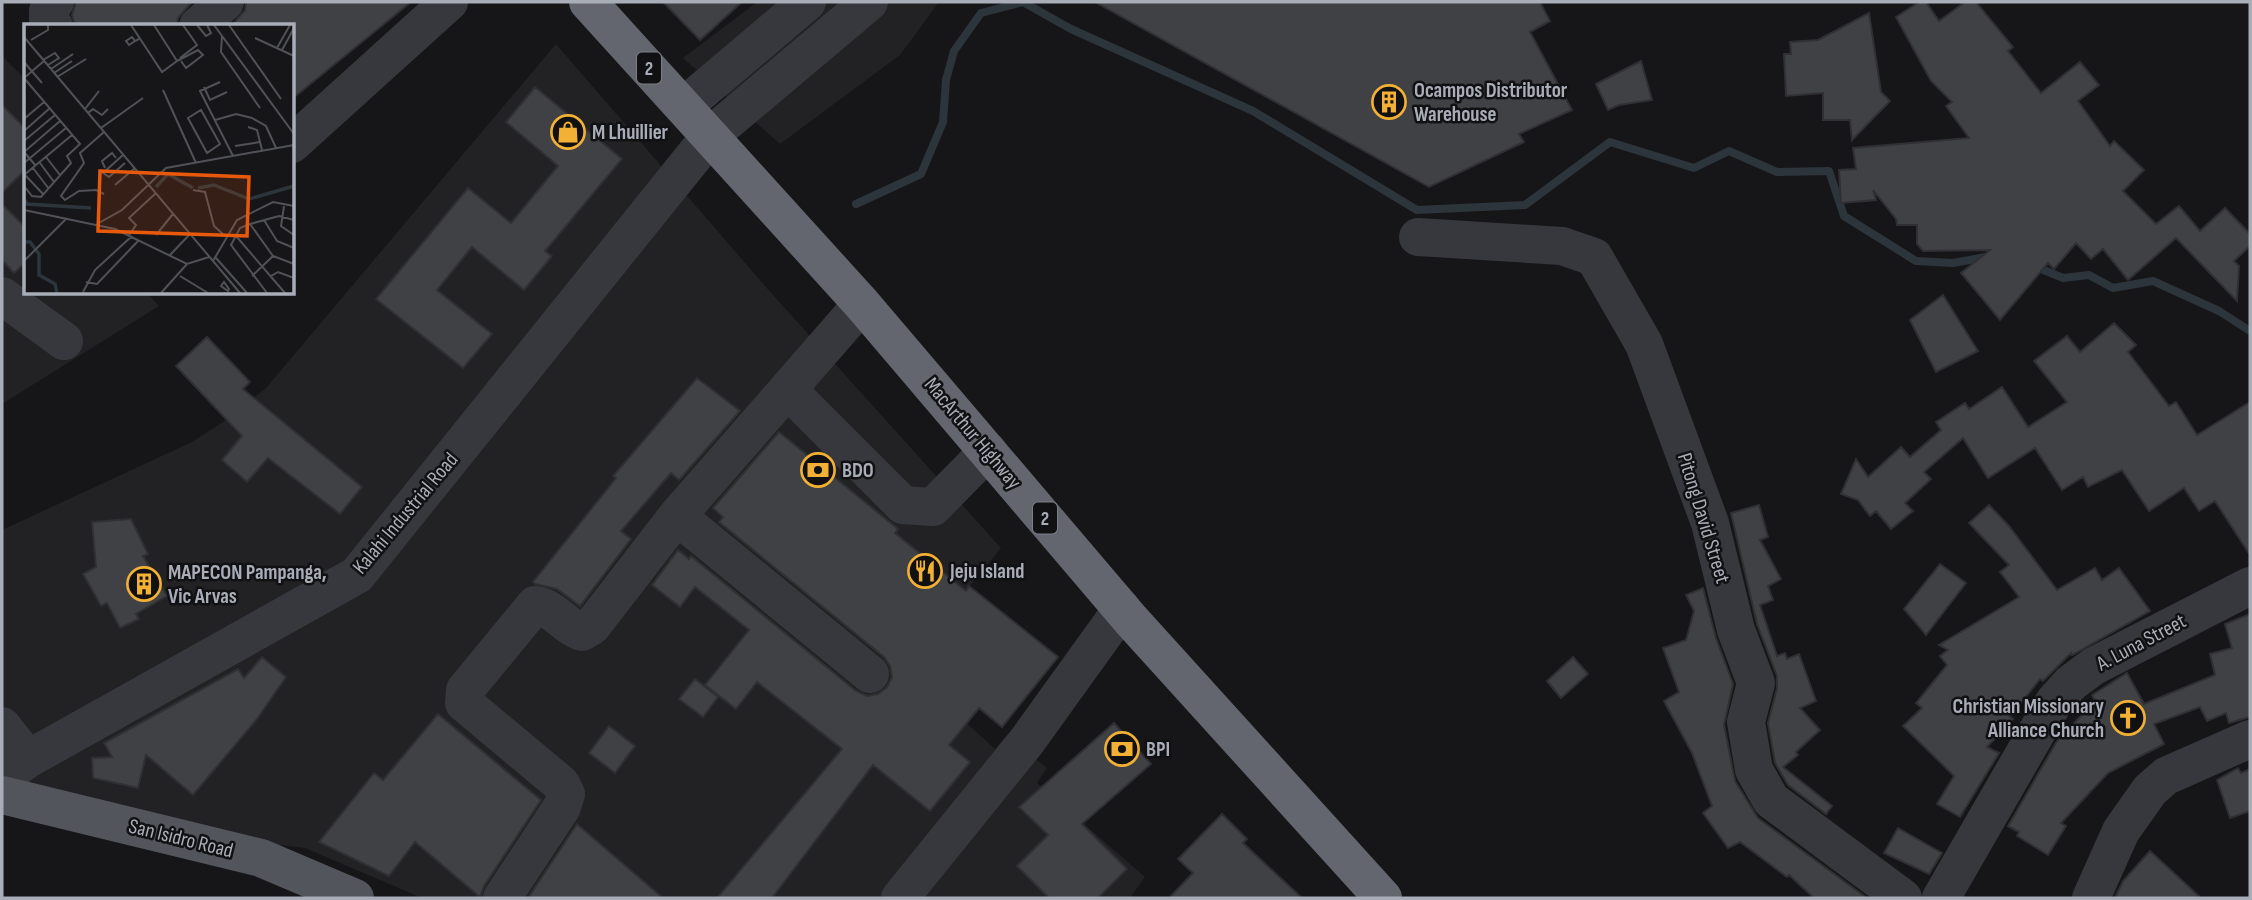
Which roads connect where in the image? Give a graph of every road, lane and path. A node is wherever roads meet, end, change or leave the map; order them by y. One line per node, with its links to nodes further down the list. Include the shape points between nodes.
1 (55, 2): 7 (street, via 48,11)
2 (225, 2): 8 (street)
3 (449, 2): 11 (street)
4 (807, 2): 9 (street)
5 (869, 2): 10 (street, Kalahi Industrial Road)
6 (594, 4): 9 (highway, MacArthur Highway / 2)
7 (52, 24)
8 (200, 24)
9 (684, 106): 10 (highway, MacArthur Highway / 2)
10 (711, 135): 14 (highway, MacArthur Highway / 2); 24 (street, Kalahi Industrial Road, via 357,575)
11 (294, 142)
12 (1418, 237): 30 (street, Pitong David Street, via 1562,246 1594,257 1644,344 1710,523 1737,630 1756,683 1746,722 1754,770 1771,800)
13 (2, 296): 15 (street)
14 (862, 304): 16 (street); 17 (highway, MacArthur Highway / 2)
15 (64, 341)
16 (789, 391): 17 (street, via 904,505 933,507); 18 (street)
17 (988, 451): 20 (highway, MacArthur Highway / 2)
18 (677, 516): 21 (street); 27 (street, via 592,626 582,632 570,628 545,606 535,605 466,690 464,703 561,784 566,794)
19 (2250, 586): 31 (street, A. Luna Street, via 2094,666 2071,683 2054,702)
20 (1122, 609): 28 (street, via 1027,741); 29 (highway, MacArthur Highway / 2)
21 (870, 674)
22 (2, 726): 24 (street)
23 (2250, 739): 32 (street, via 2166,776 2150,790 2121,831)
24 (15, 768)
25 (2, 795): 26 (main road, San Isidro Road, via 261,858)
26 (355, 898)
27 (502, 898)
28 (900, 898)
29 (1384, 898)
30 (1903, 898)
31 (1941, 898)
32 (2091, 898)

